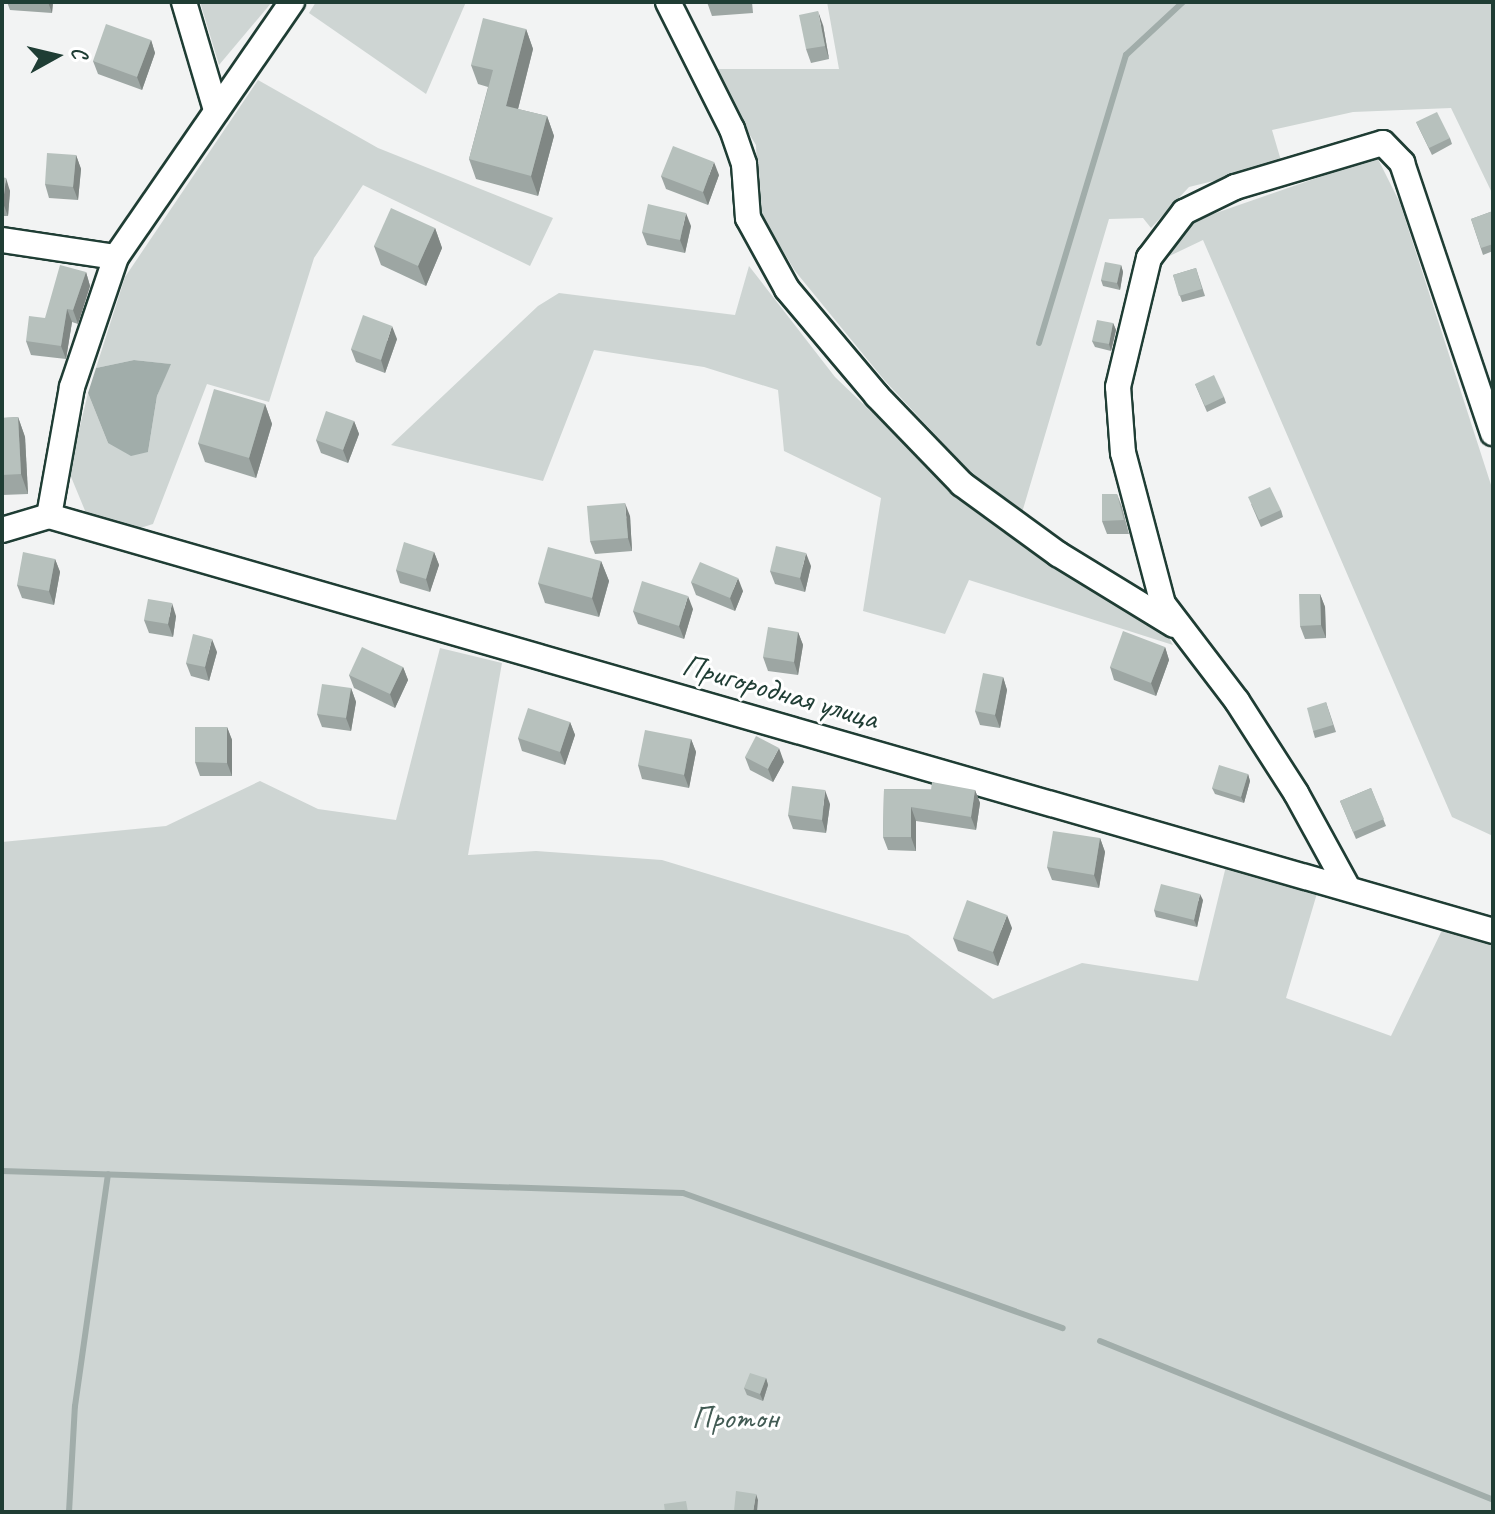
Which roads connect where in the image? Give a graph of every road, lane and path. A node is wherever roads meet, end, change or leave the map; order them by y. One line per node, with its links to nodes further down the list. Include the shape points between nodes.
1 (184, 2): 4 (street)
2 (292, 2): 4 (street)
3 (668, 2): 10 (street, via 732,129 744,164 748,218 787,289 962,484 1058,554)
4 (216, 110): 6 (street)
5 (2, 240): 6 (street)
6 (116, 257): 8 (street, via 72,387)
7 (1493, 433): 10 (street, via 1402,163 1383,143 1235,187 1184,212 1149,258 1118,387 1123,453 1163,604)
8 (49, 516): 9 (street); 11 (street, Пригородная улица)
9 (2, 530)
10 (1174, 625): 11 (street, via 1237,701)
11 (1348, 888): 12 (street, Пригородная улица)
12 (1493, 931)

